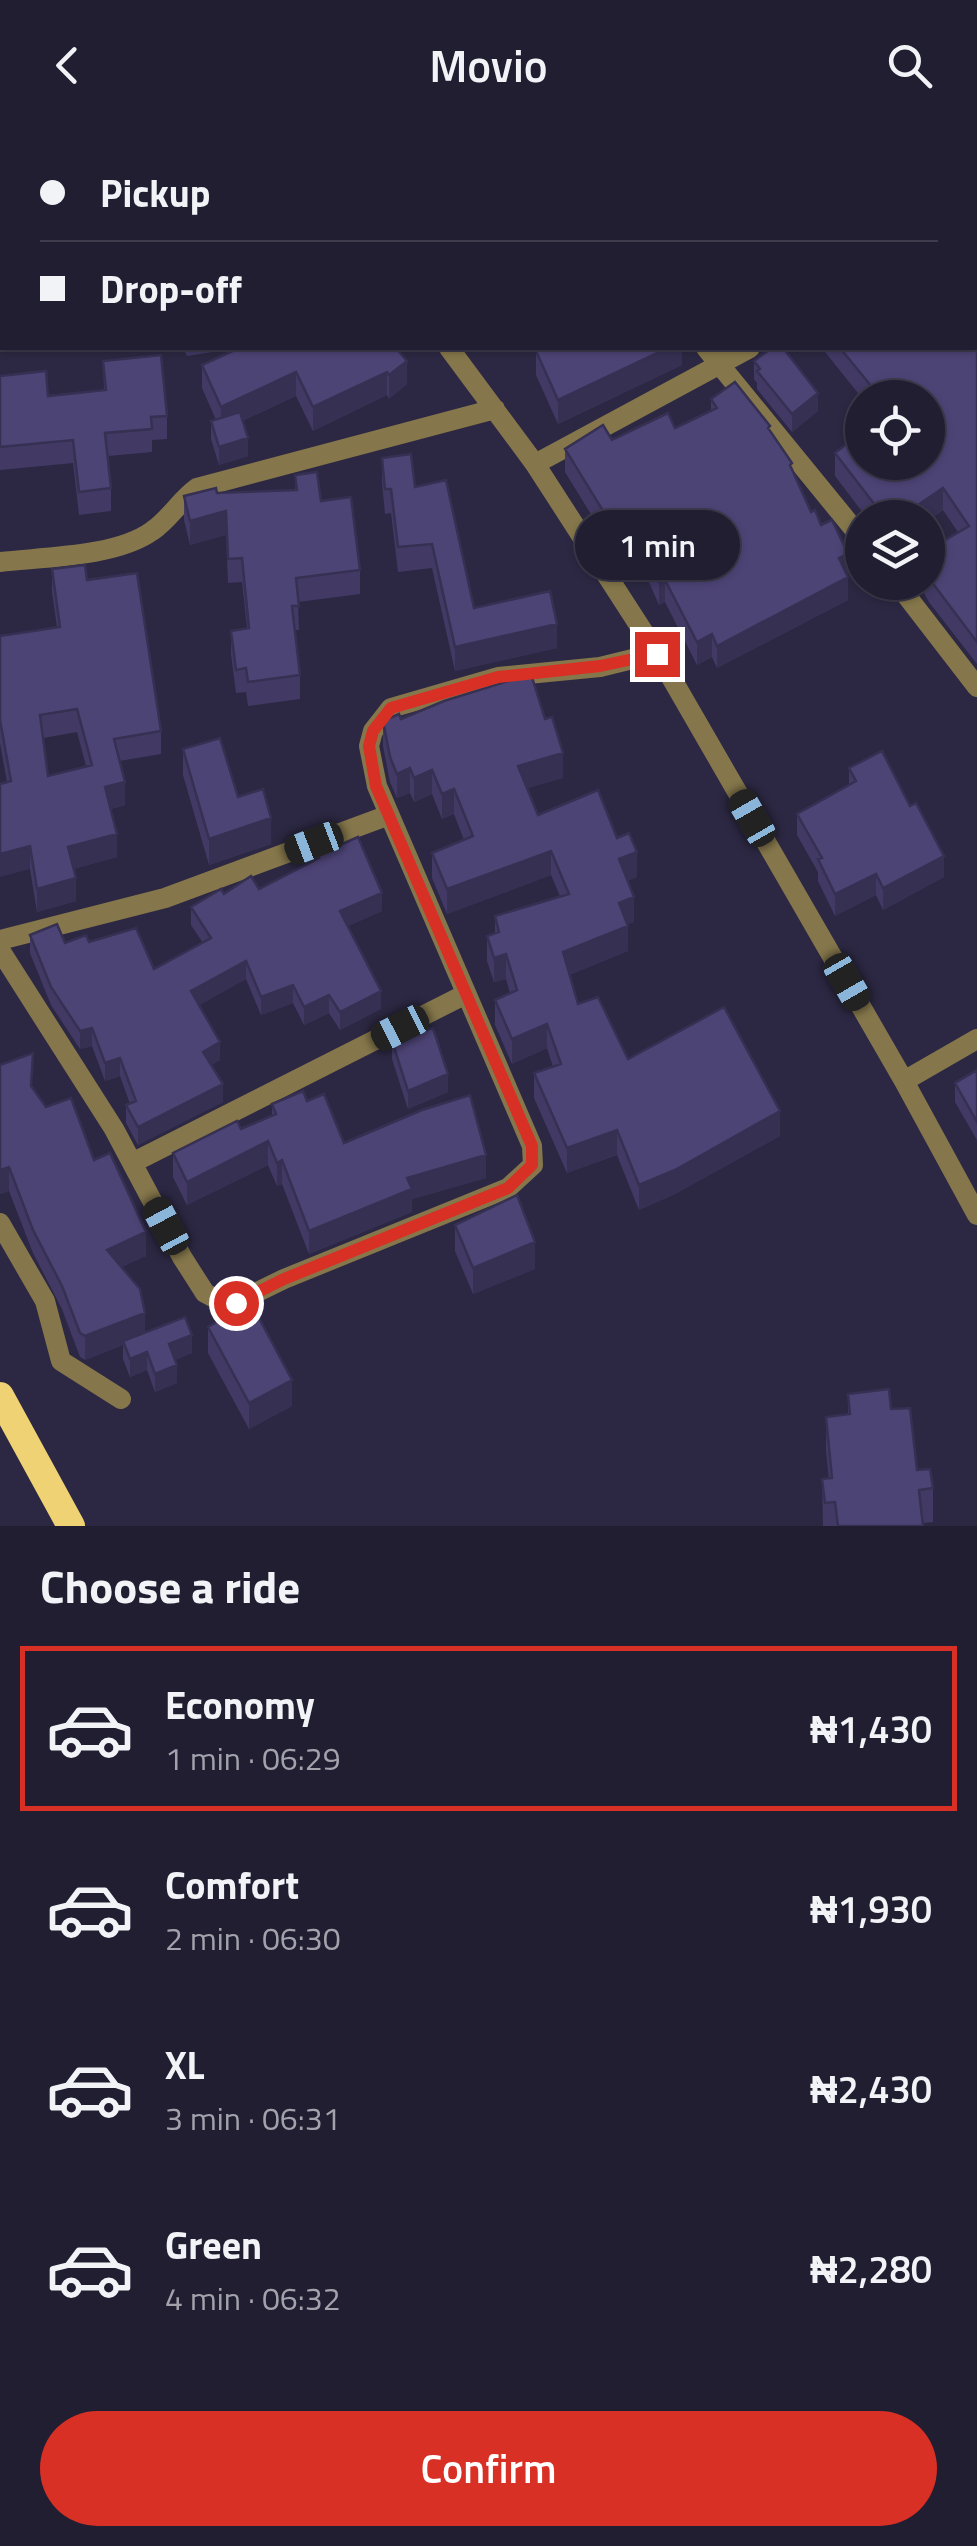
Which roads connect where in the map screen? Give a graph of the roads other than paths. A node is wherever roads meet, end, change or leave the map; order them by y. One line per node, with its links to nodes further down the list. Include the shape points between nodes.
1 (451, 350): 4 (street)
2 (741, 350): 3 (street)
3 (713, 356): 5 (street); 6 (street)
4 (495, 409): 5 (street); 7 (street, via 197,488 156,529 114,547)
5 (536, 464): 9 (street)
6 (845, 518)
7 (0, 562)
8 (910, 600): 10 (street)
9 (657, 654): 11 (street, via 498,677 391,708 369,746); 16 (street)
10 (975, 681)
11 (389, 815): 12 (street, via 165,898); 14 (street)
12 (0, 940)
13 (0, 950): 17 (street)
14 (466, 994): 17 (street); 17 (street, via 532,1146 532,1165 508,1188 236,1303 205,1293)
15 (977, 1039): 16 (street)
16 (904, 1081): 18 (street)
17 (132, 1163)
18 (977, 1214)
19 (0, 1224): 21 (street, via 45,1301 61,1361)
20 (0, 1396): 22 (highway)
21 (121, 1399)
22 (71, 1526)

